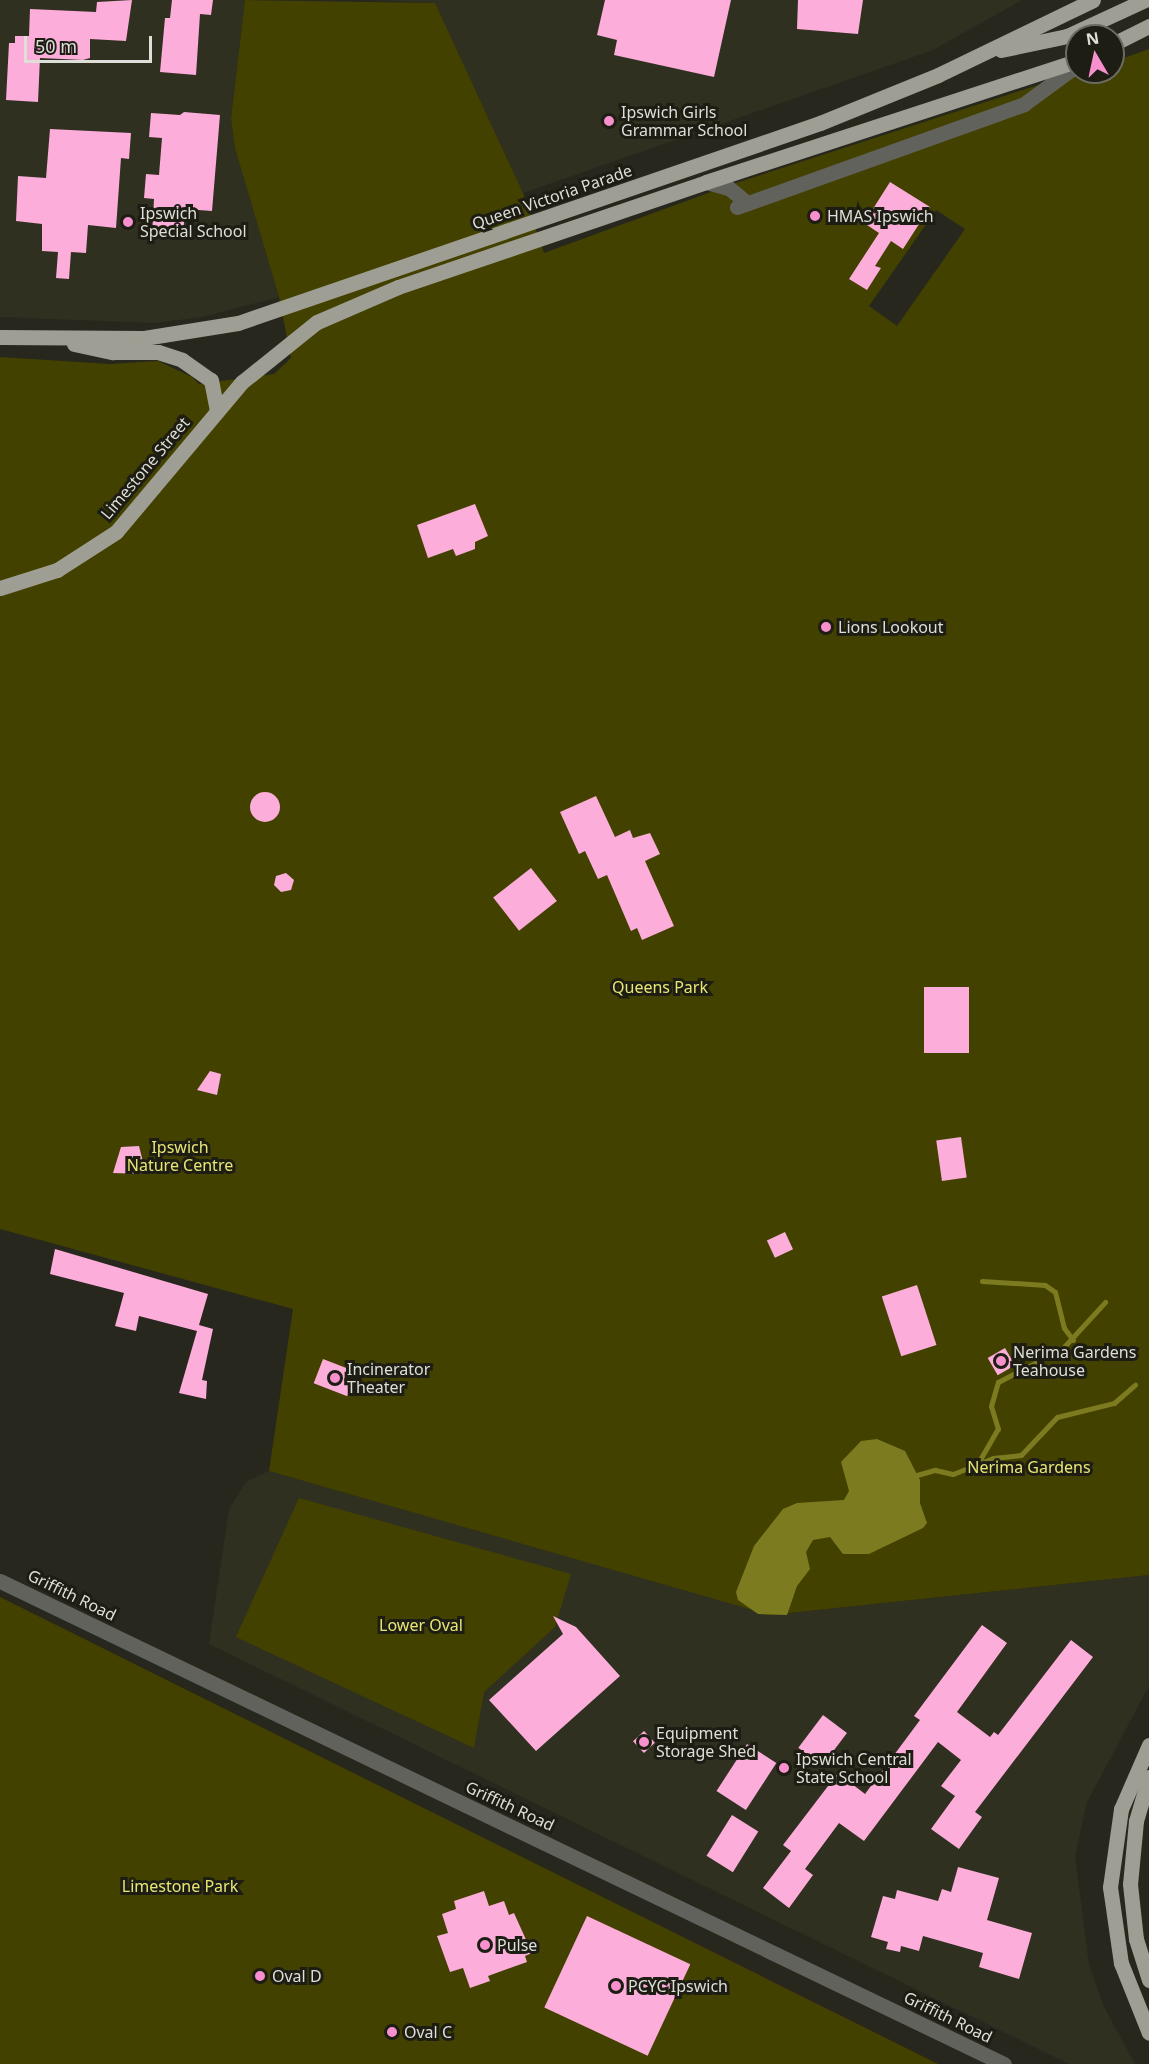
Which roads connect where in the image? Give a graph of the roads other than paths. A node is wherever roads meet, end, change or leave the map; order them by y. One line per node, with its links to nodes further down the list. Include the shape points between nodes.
1 (1093, 0): 5 (main road, Queen Victoria Parade)
2 (1145, 0): 5 (main road, via 1067,36)
3 (1145, 30): 4 (main road)
4 (1125, 39)
5 (986, 53): 10 (main road, Queen Victoria Parade, via 786,135 238,323 154,337)
6 (1065, 67): 8 (main road)
7 (1065, 72): 8 (street, via 1024,104 742,205 729,188)
8 (706, 182): 11 (main road, via 398,287 317,322 260,365)
9 (0, 337): 10 (main road, Queen Victoria Parade)
10 (59, 340): 11 (main road, via 96,350 153,351 182,360 211,380)
11 (217, 410): 12 (main road, Limestone Street, via 132,515 98,547 57,570)
12 (0, 588)
13 (0, 1581): 18 (street, Griffith Road)
14 (1149, 1745): 17 (main road, via 1118,1820 1110,1887 1121,1963)
15 (1149, 1777): 16 (main road, via 1136,1821 1130,1884 1137,1944)
16 (1149, 1980)
17 (1149, 2033)
18 (1004, 2064)

